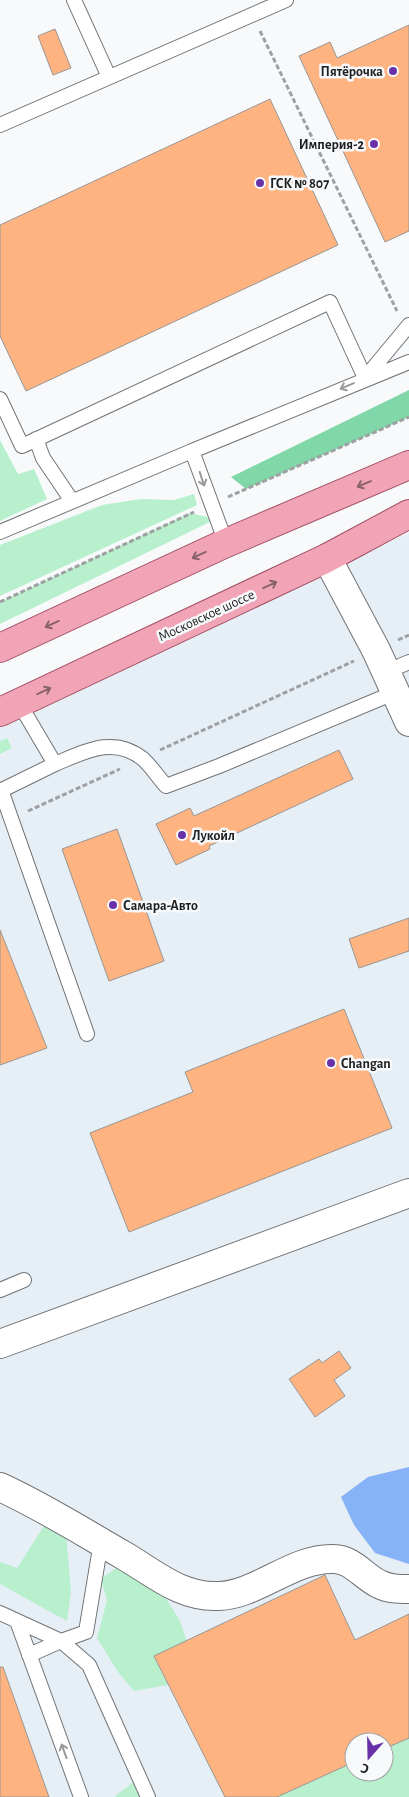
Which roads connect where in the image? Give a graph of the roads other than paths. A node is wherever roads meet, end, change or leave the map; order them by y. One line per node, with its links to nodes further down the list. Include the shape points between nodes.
1 (74, 0): 3 (lane)
2 (286, 0): 3 (lane)
3 (109, 77): 4 (lane)
4 (0, 125)
5 (407, 327): 7 (lane)
6 (409, 362): 7 (lane)
7 (365, 378): 9 (lane, via 330,302); 10 (lane, one-way to 10)
8 (0, 399): 9 (lane, via 22,446)
9 (36, 438): 12 (lane, via 44,458)
10 (192, 451): 12 (lane); 15 (lane, one-way to 15)
11 (409, 465): 15 (main road, one-way to 15)
12 (72, 501): 14 (lane)
13 (409, 514): 16 (main road, Московское шоссе)
14 (0, 532)
15 (226, 543): 17 (main road, one-way to 17)
16 (327, 558): 18 (street); 19 (main road, Московское шоссе, one-way to 16)
17 (0, 648)
18 (392, 669): 20 (street); 21 (lane, via 219,766 166,786 142,758 120,748 98,746)
19 (10, 707): 21 (lane)
20 (409, 722)
21 (56, 764): 22 (lane)
22 (0, 791): 23 (lane)
23 (86, 1034)
24 (409, 1193): 27 (street)
25 (24, 1280): 26 (lane)
26 (0, 1290)
27 (0, 1344)
28 (0, 1487): 29 (street)
29 (101, 1542): 30 (street, via 161,1580 203,1596 230,1594 318,1560 336,1559 352,1565 378,1584); 33 (lane, via 86,1632)
30 (409, 1589)
31 (0, 1613): 32 (lane)
32 (17, 1621): 33 (lane); 34 (lane)
33 (61, 1641): 34 (lane); 36 (lane, via 89,1665)
34 (29, 1655): 35 (lane, one-way to 34)
35 (81, 1797)
36 (148, 1797)

